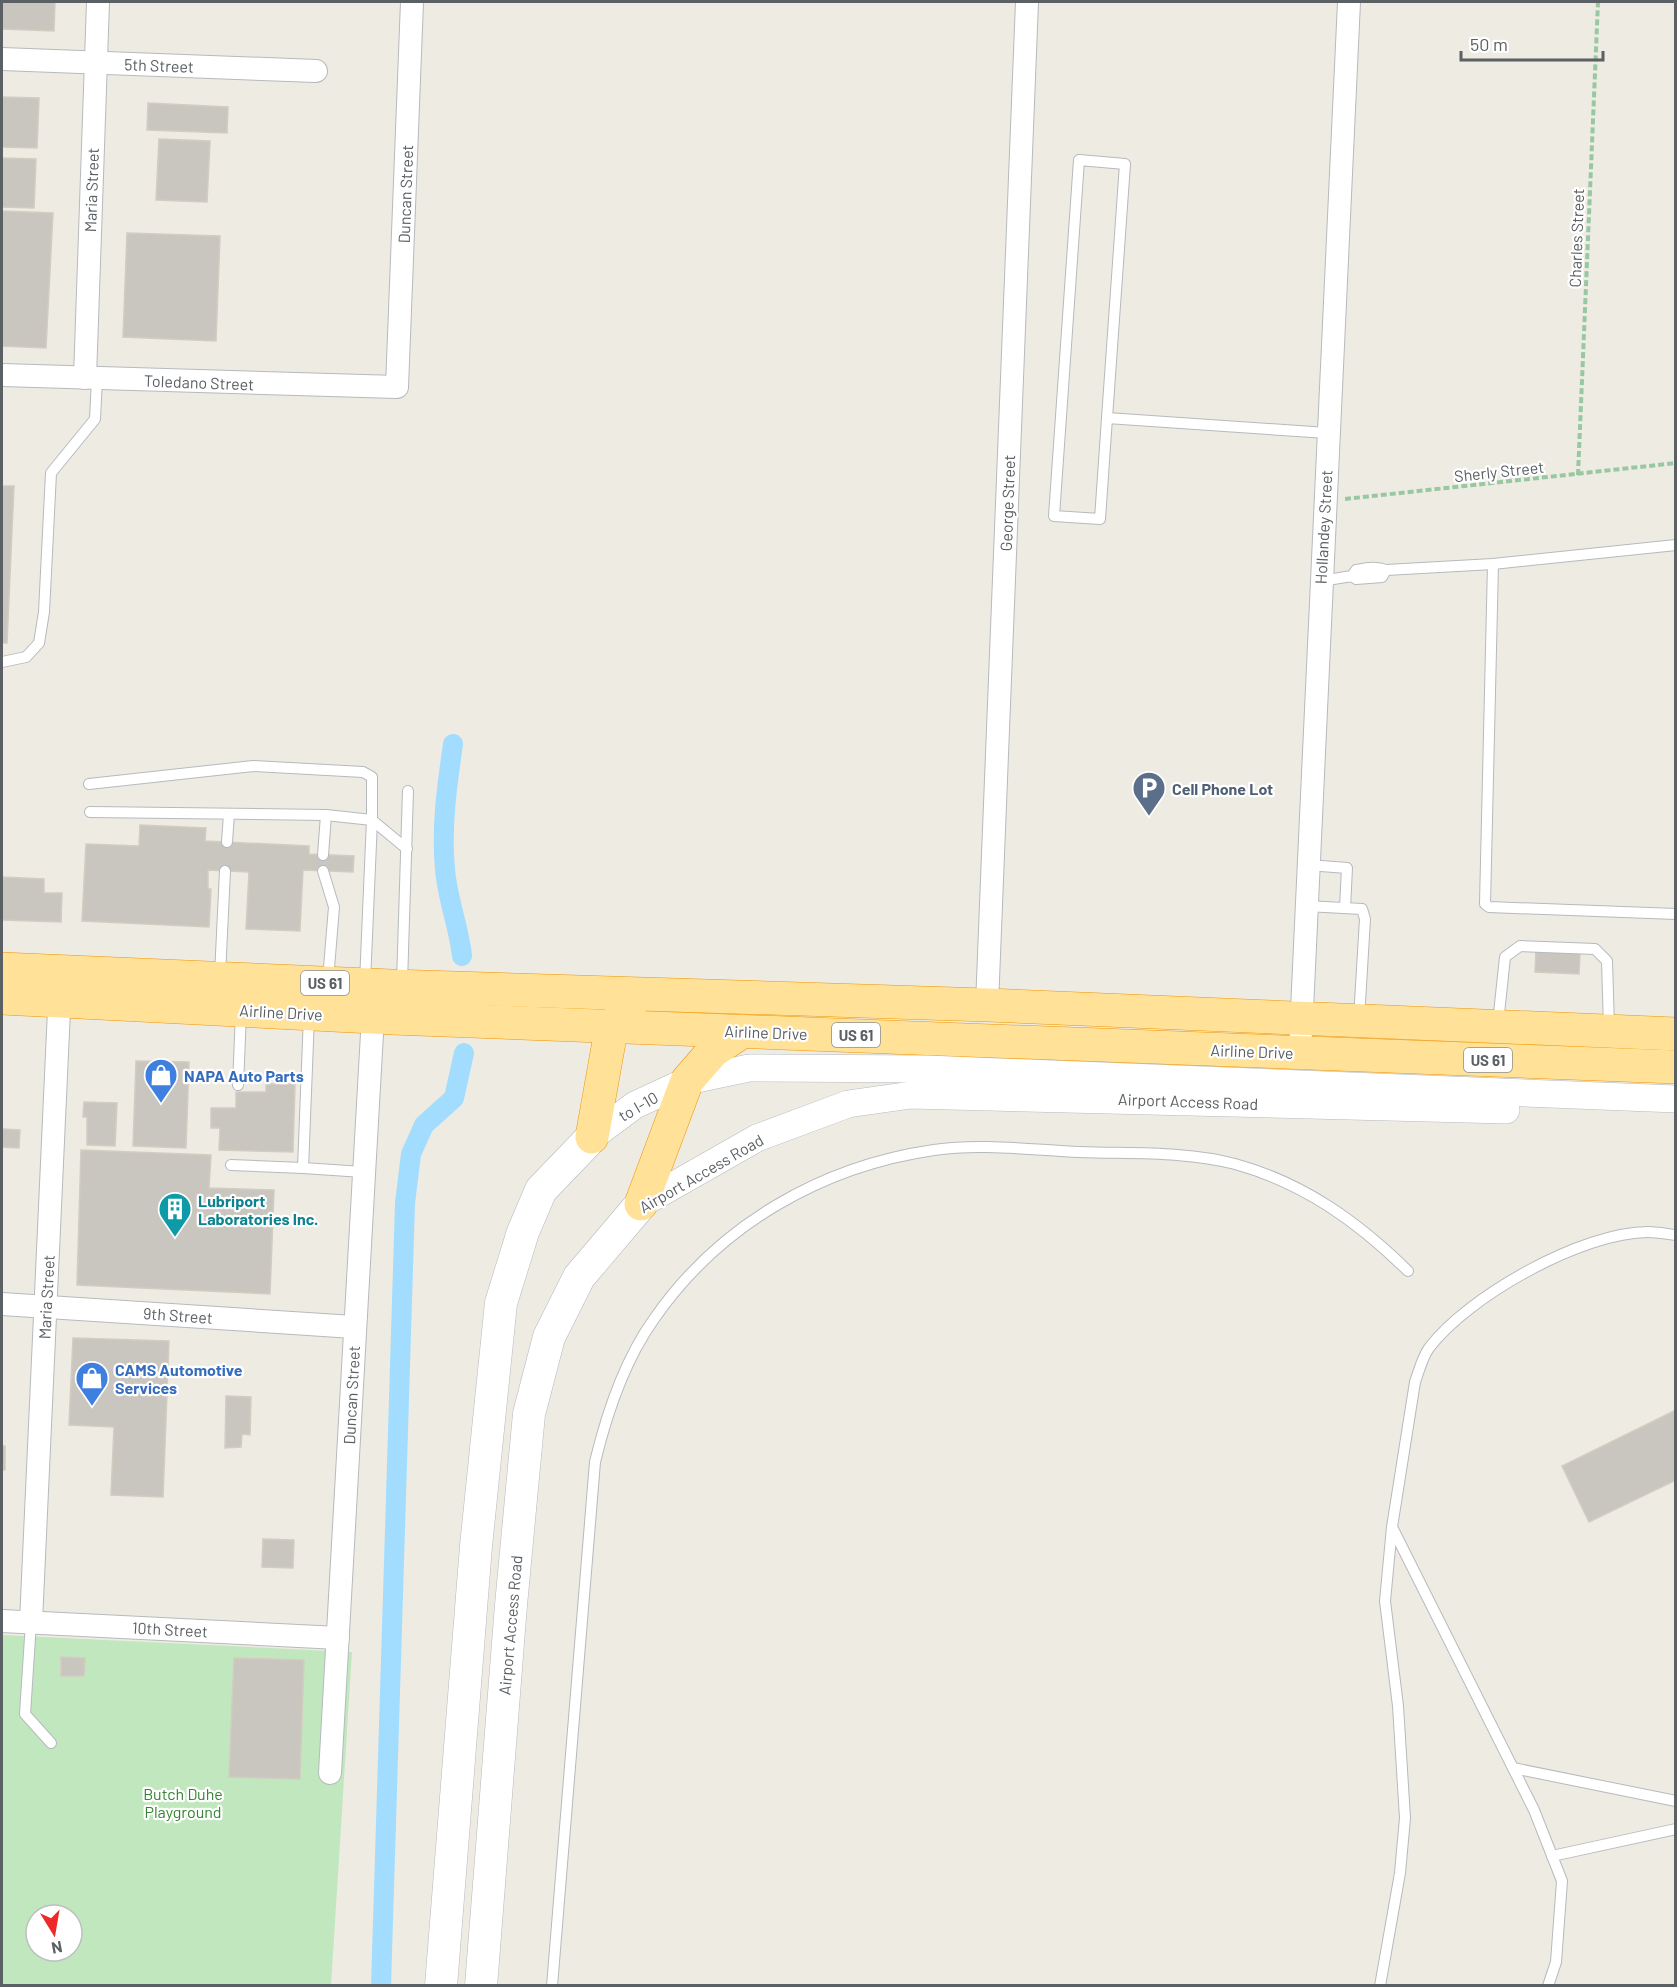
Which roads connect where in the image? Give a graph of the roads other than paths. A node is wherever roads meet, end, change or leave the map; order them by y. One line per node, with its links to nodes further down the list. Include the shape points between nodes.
1 (98, 2): 6 (street, Maria Street)
2 (412, 2): 10 (street, Duncan Street)
3 (1027, 2): 40 (street, George Street)
4 (1349, 2): 12 (street, Hollandey Street)
5 (2, 60): 6 (street, 5th Street)
6 (96, 63): 7 (street, 5th Street); 9 (street, Maria Street)
7 (316, 71)
8 (2, 375): 9 (street, Toledano Street)
9 (91, 379): 10 (street, Toledano Street); 16 (lane, via 95,419 51,473 39,643 26,657)
10 (397, 387)
11 (1107, 418): 11 (lane, via 1125,164 1079,160 1054,516 1100,519); 12 (lane)
12 (1327, 433): 15 (street, Hollandey Street)
13 (1676, 545): 14 (lane)
14 (1493, 564): 15 (lane, via 1386,570 1382,577); 31 (lane, via 1485,904)
15 (1320, 581): 26 (street, Hollandey Street)
16 (2, 662)
17 (89, 784): 22 (lane, via 253,766 363,772 372,777 374,786)
18 (408, 791): 24 (lane)
19 (90, 812): 20 (lane)
20 (228, 814): 21 (lane); 23 (lane)
21 (326, 815): 22 (lane); 25 (lane)
22 (372, 820): 24 (lane); 39 (lane)
23 (227, 842)
24 (407, 849): 36 (lane)
25 (323, 855)
26 (1308, 865): 29 (street, Hollandey Street); 30 (lane, via 1347,868)
27 (225, 871): 33 (lane)
28 (323, 871): 34 (lane, via 333,907)
29 (1306, 906): 30 (lane); 43 (street, Hollandey Street)
30 (1345, 908): 45 (lane, via 1362,909 1365,919)
31 (1676, 914)
32 (2, 969): 35 (highway, Airline Drive / US 61)
33 (220, 978): 34 (highway, Airline Drive / US 61); 35 (highway, Airline Drive / US 61)
34 (328, 983): 39 (highway, Airline Drive / US 61)
35 (60, 986): 38 (highway, Airline Drive / US 61); 41 (highway, Airline Drive / US 61); 66 (street, Maria Street)
36 (402, 987): 37 (highway, Airline Drive / US 61); 39 (highway, Airline Drive / US 61)
37 (650, 992): 40 (highway, Airline Drive / US 61); 46 (highway)
38 (2, 998)
39 (369, 1001): 42 (highway, Airline Drive / US 61); 44 (highway, Airline Drive / US 61); 61 (street, Duncan Street)
40 (987, 1005): 43 (highway, Airline Drive / US 61)
41 (241, 1010): 42 (highway, Airline Drive / US 61); 55 (lane)
42 (309, 1013): 60 (lane)
43 (1301, 1020): 45 (highway, Airline Drive / US 61); 51 (street, Hollandey Street)
44 (533, 1022): 46 (highway, Airline Drive / US 61); 53 (highway, via 575,1041)
45 (1359, 1022): 47 (highway, Airline Drive / US 61)
46 (612, 1025): 48 (highway, Airline Drive / US 61); 53 (highway)
47 (1497, 1028): 49 (highway, Airline Drive / US 61); 49 (lane, via 1505,957 1520,946 1595,949 1603,955 1607,961)
48 (743, 1031): 51 (highway, Airline Drive / US 61); 54 (highway, via 713,1051)
49 (1609, 1032): 50 (highway, Airline Drive / US 61)
50 (1676, 1034)
51 (1300, 1053): 52 (highway, Airline Drive / US 61)
52 (1676, 1067)
53 (602, 1080): 58 (highway)
54 (687, 1080): 56 (street, Airport Access Road, via 749,1068 927,1069); 58 (street, to I-10, via 635,1105); 62 (highway)
55 (238, 1086)
56 (1676, 1099)
57 (1676, 1115): 62 (street, Airport Access Road, via 911,1095 848,1104 757,1137)
58 (592, 1137): 78 (main road, via 541,1190 501,1303 476,1546)
59 (231, 1165): 60 (lane)
60 (303, 1168): 61 (lane)
61 (363, 1172): 67 (street, Duncan Street)
62 (641, 1204): 79 (main road, Airport Access Road, via 579,1277 549,1337 529,1414)
63 (1676, 1235): 68 (lane, via 1647,1232 1612,1237 1549,1260 1476,1304 1429,1348 1415,1382)
64 (1408, 1271): 80 (lane, via 1358,1224 1329,1204 1233,1163 1180,1156 937,1149 892,1157 832,1176 790,1196 732,1234 685,1279 653,1320 621,1381 595,1462)
65 (2, 1304): 66 (street, 9th Street)
66 (46, 1306): 67 (street, 9th Street); 70 (street, Maria Street)
67 (354, 1327): 71 (street, Duncan Street)
68 (1392, 1527): 73 (lane); 81 (lane, via 1385,1601 1400,1725 1405,1818 1400,1874)
69 (2, 1621): 70 (street, 10th Street)
70 (31, 1622): 71 (street, 10th Street); 72 (lane, via 25,1714)
71 (338, 1638): 74 (street, Duncan Street)
72 (51, 1743)
73 (1513, 1768): 75 (lane); 77 (lane)
74 (330, 1773)
75 (1676, 1801)
76 (1676, 1829): 77 (lane)
77 (1552, 1856): 82 (lane, via 1563,1890 1556,1962)
78 (441, 1986)
79 (481, 1986)
80 (552, 1986)
81 (1380, 1986)
82 (1548, 1986)

